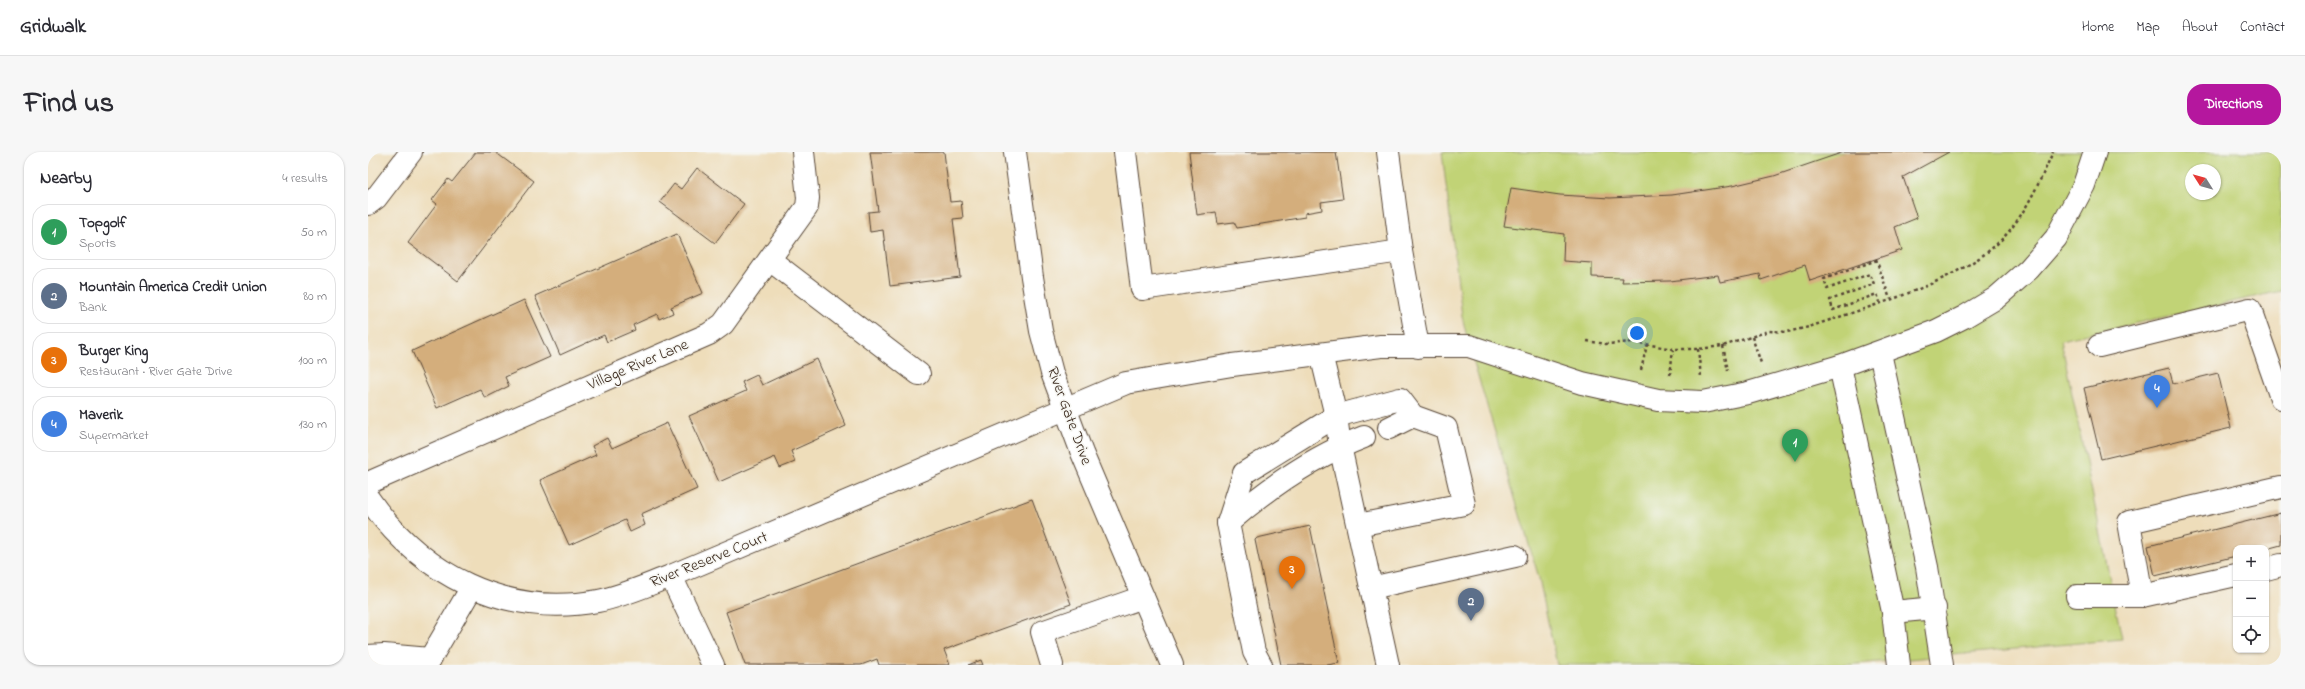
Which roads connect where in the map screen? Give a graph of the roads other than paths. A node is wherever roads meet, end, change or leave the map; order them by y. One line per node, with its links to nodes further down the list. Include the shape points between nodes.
1 (411, 152): 7 (street, via 376,198)
2 (802, 152): 9 (street, Village River Lane, via 807,207)
3 (1015, 152): 17 (street, River Gate Drive, via 1041,331)
4 (1125, 152): 8 (street, via 1142,289)
5 (1388, 152): 8 (street)
6 (2096, 152): 12 (street, River Reserve Court, via 2084,185 2056,238 2029,269 1996,298 1964,317)
7 (368, 204)
8 (1401, 251): 11 (street)
9 (770, 260): 15 (street); 23 (street, Village River Lane, via 722,324 709,334)
10 (2099, 346): 16 (street, via 2250,309)
11 (1418, 347): 13 (street, River Reserve Court, via 1381,346); 14 (street, River Reserve Court, via 1469,346 1582,383 1658,400 1703,402 1725,398)
12 (1880, 353): 14 (street, River Reserve Court); 38 (street)
13 (1321, 354): 17 (street, River Reserve Court, via 1232,365 1126,383); 18 (street)
14 (1840, 366): 39 (street)
15 (919, 374)
16 (2281, 398)
17 (1065, 410): 31 (street, River Reserve Court); 37 (street, River Gate Drive)
18 (1336, 416): 19 (street, via 1400,399); 22 (street); 26 (street, via 1244,473)
19 (1413, 416): 20 (street); 27 (street, via 1446,428 1464,504)
20 (1389, 428)
21 (1364, 437): 22 (street)
22 (1340, 446): 26 (street, via 1260,495); 27 (street)
23 (368, 483)
24 (2281, 487): 36 (street, via 2129,522)
25 (368, 498): 33 (street, River Reserve Court, via 406,544 423,559)
26 (1228, 523): 45 (street, via 1254,652)
27 (1358, 525): 34 (street)
28 (1515, 556): 34 (street)
29 (2281, 565): 30 (street)
30 (2269, 568)
31 (670, 576): 33 (street, River Reserve Court, via 612,597 561,605 505,598); 42 (street)
32 (2233, 576): 36 (street)
33 (472, 587): 41 (street)
34 (1371, 588): 46 (street)
35 (2077, 596): 36 (street)
36 (2142, 596)
37 (1142, 597): 43 (street, via 1042,632); 44 (street, River Gate Drive)
38 (1935, 608): 39 (street); 48 (street)
39 (1893, 612): 47 (street)
40 (368, 656): 41 (street, via 384,655)
41 (434, 662)
42 (712, 665)
43 (1052, 665)
44 (1172, 665)
45 (1261, 665)
46 (1388, 665)
47 (1899, 665)
48 (1942, 665)

